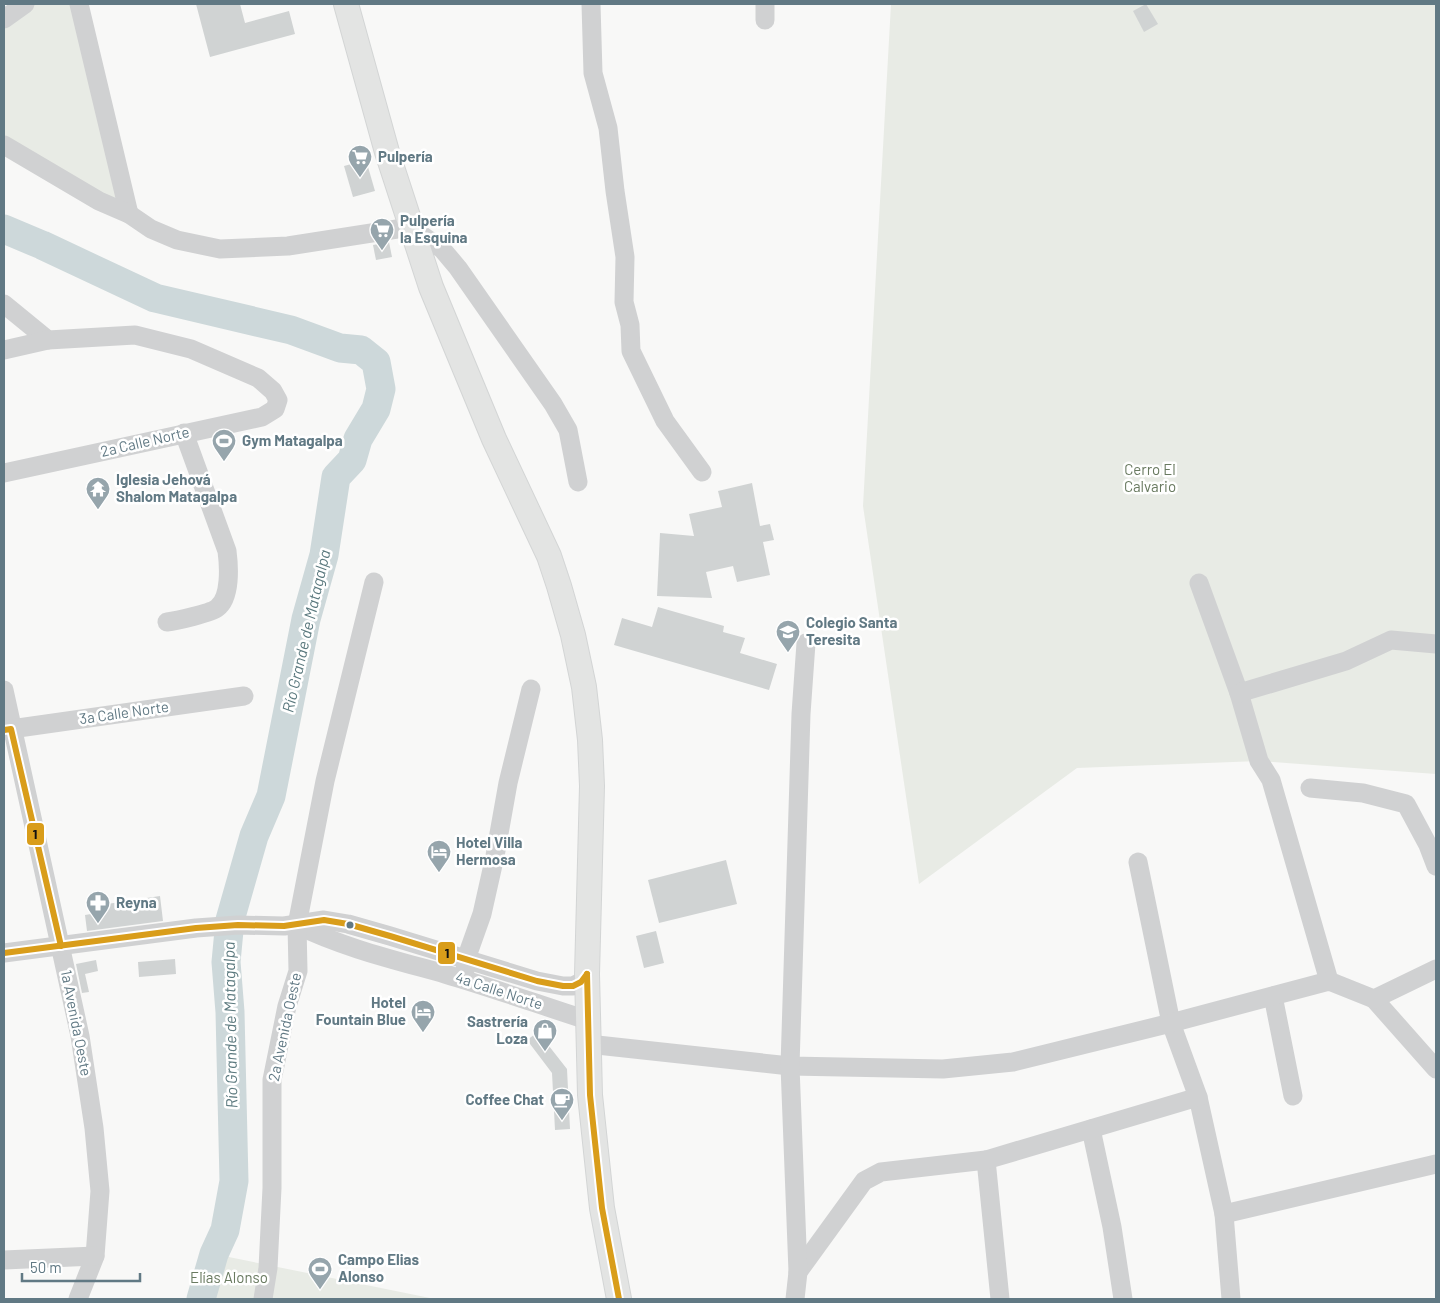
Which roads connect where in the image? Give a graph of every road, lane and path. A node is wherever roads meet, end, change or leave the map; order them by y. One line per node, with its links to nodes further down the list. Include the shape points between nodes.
1 (25, 4): 5 (street)
2 (79, 4): 7 (street)
3 (346, 4): 8 (main road)
4 (592, 4): 13 (street, via 593,73 608,128 625,258 624,302 630,325 631,351 665,421)
5 (4, 19)
6 (4, 145): 7 (street, via 99,201)
7 (128, 214): 8 (street, via 177,240 220,249 288,246)
8 (410, 227): 15 (street, via 442,249 458,268 553,404 568,430); 34 (main road, via 443,318 494,439 549,556 573,635 584,687 592,777)
9 (4, 304): 10 (street)
10 (48, 340): 11 (street); 12 (street, 2a Calle Norte, via 135,335 182,347 258,378 273,390 278,400 275,409 262,417)
11 (4, 350)
12 (184, 433): 14 (street, 2a Calle Norte); 18 (street, via 227,551 229,570 226,596 218,608)
13 (702, 472)
14 (4, 473)
15 (578, 482)
16 (374, 582): 29 (street, 2a Avenida Oeste)
17 (1199, 583): 23 (street)
18 (167, 622)
19 (806, 643): 42 (street, via 800,724)
20 (1436, 644): 23 (street, via 1391,640 1346,661)
21 (531, 688): 32 (street, via 482,914)
22 (4, 690): 25 (street, 1a Avenida Oeste)
23 (1239, 693): 36 (street, via 1259,760 1271,780)
24 (244, 696): 25 (street, 3a Calle Norte)
25 (8, 729): 30 (street, 1a Avenida Oeste)
26 (1310, 788): 28 (street, via 1363,793 1406,804)
27 (1138, 862): 40 (street)
28 (1436, 866)
29 (291, 925): 30 (street, 4a Calle Norte, via 196,928); 32 (street, 4a Calle Norte, via 324,920 348,924); 35 (street, 4a Calle Norte); 54 (street, 2a Avenida Oeste, via 298,971 286,1006 272,1080 272,1188)
30 (61, 946): 31 (street, 4a Calle Norte); 50 (street, 1a Avenida Oeste, via 80,1036 94,1128 100,1191)
31 (4, 953)
32 (466, 959): 34 (street, 4a Calle Norte, via 563,986 581,982); 35 (street)
33 (1436, 969): 38 (street)
34 (587, 974): 39 (main road)
35 (464, 980): 39 (street, 4a Calle Norte)
36 (1329, 981): 37 (street); 38 (street)
37 (1273, 996): 40 (street); 45 (street)
38 (1374, 999): 43 (street)
39 (587, 1020): 41 (main road)
40 (1171, 1023): 42 (street, via 1013,1062 943,1069); 44 (street)
41 (588, 1044): 42 (street); 55 (main road, via 602,1208)
42 (790, 1066): 52 (street)
43 (1436, 1069)
44 (1198, 1096): 46 (street); 49 (street)
45 (1293, 1096)
46 (1091, 1129): 47 (street); 58 (street, via 1112,1227)
47 (986, 1160): 52 (street, via 880,1172 864,1181); 57 (street)
48 (1436, 1164): 49 (street)
49 (1224, 1214): 59 (street)
50 (94, 1256): 51 (street); 53 (street, 1a Avenida Oeste)
51 (4, 1260)
52 (798, 1272): 56 (street)
53 (78, 1299)
54 (263, 1299)
55 (619, 1299)
56 (795, 1299)
57 (1000, 1299)
58 (1123, 1299)
59 (1231, 1299)

